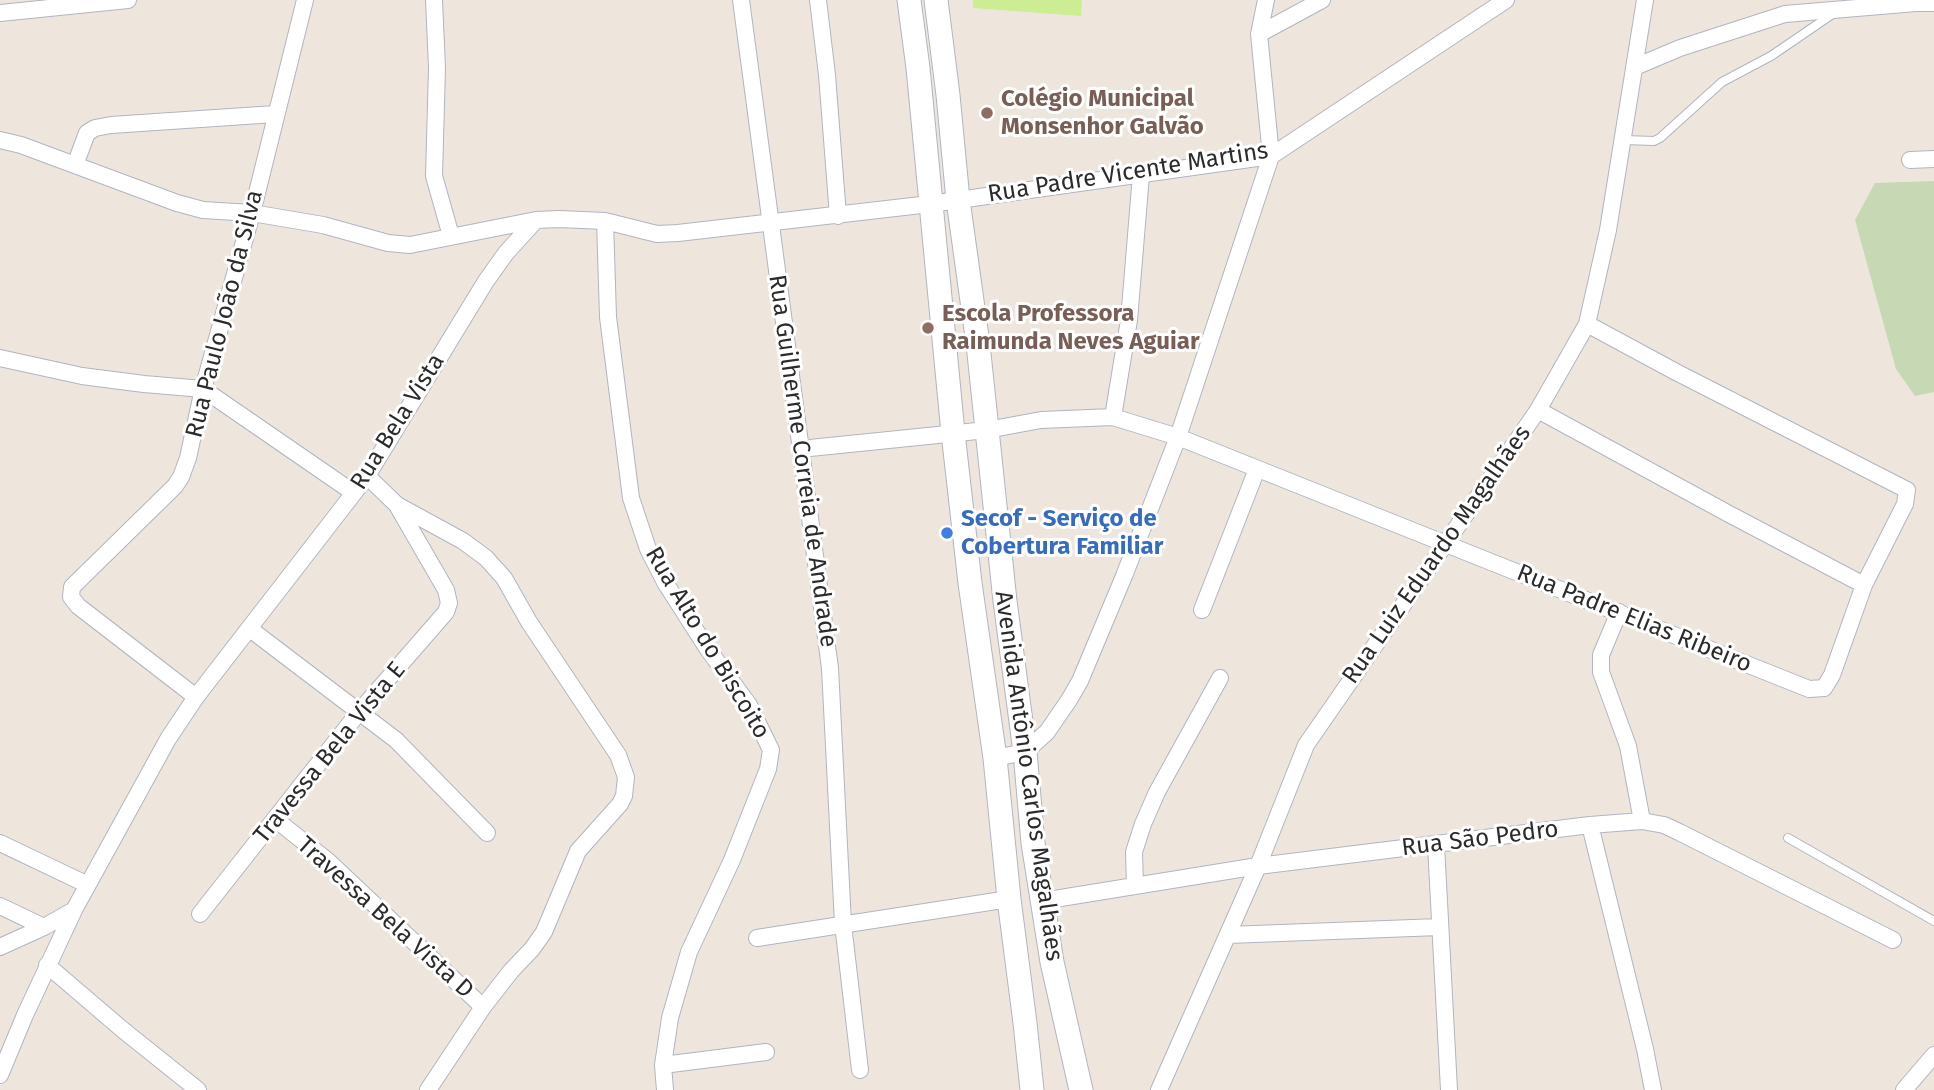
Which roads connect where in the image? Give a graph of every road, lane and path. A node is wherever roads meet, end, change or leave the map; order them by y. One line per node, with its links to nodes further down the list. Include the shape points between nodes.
1 (305, 0): 18 (street, Rua Paulo João da Silva)
2 (433, 0): 33 (street, via 437,68 434,176)
3 (741, 0): 32 (street, Rua Guilherme Correia de Andrade)
4 (818, 0): 29 (street)
5 (909, 0): 27 (main road, Avenida Antônio Carlos Magalhães)
6 (936, 0): 26 (main road, Avenida Antônio Carlos Magalhães)
7 (1266, 0): 16 (street)
8 (1322, 0): 16 (street)
9 (1506, 0): 21 (street, Rua Padre Vicente Martins)
10 (1646, 0): 17 (street, Rua Luiz Eduardo Magalhães)
11 (118, 1): 15 (street)
12 (1916, 1): 13 (street); 14 (street)
13 (1934, 3)
14 (1842, 8): 17 (street, via 1785,14 1750,24); 20 (lane, via 1771,56 1722,82 1660,138)
15 (0, 13)
16 (1259, 34): 21 (street)
17 (1636, 67): 20 (street, Rua Luiz Eduardo Magalhães)
18 (275, 114): 24 (street, via 95,128 87,133); 28 (street, Rua Paulo João da Silva)
19 (0, 140): 24 (street)
20 (1624, 140): 34 (street, Rua Luiz Eduardo Magalhães)
21 (1271, 156): 25 (street, Rua Padre Vicente Martins); 41 (street)
22 (1934, 159): 23 (street)
23 (1910, 160)
24 (75, 165): 28 (street, via 177,203 203,210)
25 (1141, 175): 26 (street, Rua Padre Vicente Martins); 38 (street, via 1129,320)
26 (958, 200): 27 (street); 39 (main road, Avenida Antônio Carlos Magalhães)
27 (930, 204): 29 (street); 40 (main road, Avenida Antônio Carlos Magalhães)
28 (252, 213): 33 (street, via 332,227 388,243 410,245); 36 (street, Rua Paulo João da Silva)
29 (838, 216): 32 (street)
30 (536, 220): 31 (street); 33 (street); 44 (street, Rua Bela Vista, via 486,281)
31 (605, 222): 32 (street, via 657,234); 84 (street, Rua Alto do Biscoito, via 608,317 631,498 666,584 749,705 771,750 768,769 732,860 689,952 670,1018)
32 (770, 223): 42 (street, Rua Guilherme Correia de Andrade)
33 (451, 236)
34 (1587, 324): 37 (street, Rua Luiz Eduardo Magalhães); 48 (street, via 1907,490 1905,504)
35 (0, 358): 36 (street, via 82,376)
36 (203, 389): 45 (street); 53 (street, Rua Paulo João da Silva, via 181,477 72,587 71,597)
37 (1538, 410): 47 (street, Rua Luiz Eduardo Magalhães); 48 (street)
38 (1113, 418): 39 (street, Rua Padre Elias Ribeiro, via 1041,420); 41 (street, Rua Padre Elias Ribeiro)
39 (987, 430): 40 (street, Rua Padre Elias Ribeiro); 55 (main road, Avenida Antônio Carlos Magalhães)
40 (953, 433): 42 (street, Rua Padre Elias Ribeiro); 56 (main road, Avenida Antônio Carlos Magalhães)
41 (1178, 437): 43 (street, Rua Padre Elias Ribeiro); 55 (street, via 1080,681 1060,716)
42 (800, 449): 73 (street, Rua Guilherme Correia de Andrade, via 830,668)
43 (1257, 470): 47 (street, Rua Padre Elias Ribeiro); 49 (street)
44 (367, 476): 45 (street, Rua Bela Vista); 46 (street)
45 (354, 493): 51 (street, Rua Bela Vista)
46 (397, 505): 54 (street, Travessa Bela Vista E, via 449,603 440,621); 81 (street, via 463,541 504,578 618,755 626,777 624,796 615,812 578,851 538,941)
47 (1445, 543): 50 (street, Rua Padre Elias Ribeiro); 64 (street, Rua Luiz Eduardo Magalhães, via 1306,745)
48 (1864, 585): 50 (street, Rua Padre Elias Ribeiro, via 1824,688 1809,689)
49 (1202, 610)
50 (1619, 612): 58 (street, via 1601,655 1601,672 1629,746)
51 (250, 629): 53 (street, Rua Bela Vista); 54 (street)
52 (1220, 678): 66 (street, via 1143,824 1134,852)
53 (196, 697): 65 (street, Rua Bela Vista)
54 (359, 712): 57 (street, Travessa Bela Vista E); 60 (street, via 396,740)
55 (1025, 752): 56 (street); 68 (main road, Avenida Antônio Carlos Magalhães)
56 (995, 758): 67 (main road, Avenida Antônio Carlos Magalhães)
57 (275, 819): 71 (street, Travessa Bela Vista E); 81 (street, Travessa Bela Vista D, via 328,861)
58 (1642, 821): 59 (street, Rua São Pedro); 78 (street, Rua São Pedro, via 1679,832)
59 (1590, 825): 63 (street, Rua São Pedro); 94 (street)
60 (487, 833)
61 (1788, 838): 72 (lane)
62 (0, 843): 65 (street)
63 (1436, 845): 64 (street, Rua São Pedro); 75 (street)
64 (1258, 866): 66 (street, Rua São Pedro); 76 (street, Rua Luiz Eduardo Magalhães)
65 (86, 884): 70 (street, Rua Bela Vista)
66 (1135, 885): 68 (street, Rua São Pedro)
67 (1009, 898): 73 (street); 90 (main road, Avenida Antônio Carlos Magalhães)
68 (1042, 901): 91 (main road, Avenida Antônio Carlos Magalhães)
69 (0, 906): 74 (street)
70 (74, 909): 74 (street); 80 (street, Rua Bela Vista)
71 (201, 914)
72 (1934, 921)
73 (843, 924): 77 (street); 85 (street, Rua Guilherme Correia de Andrade)
74 (44, 927): 79 (street)
75 (1439, 927): 76 (street); 93 (street)
76 (1228, 935): 92 (street, Rua Luiz Eduardo Magalhães)
77 (757, 938)
78 (1893, 940)
79 (0, 947)
80 (47, 965): 86 (street, Rua Bela Vista); 87 (street)
81 (483, 1007): 88 (street, Travessa Bela Vista D)
82 (766, 1052): 84 (street)
83 (1934, 1055): 95 (street)
84 (663, 1065): 89 (street, Rua Alto do Biscoito)
85 (860, 1070)
86 (0, 1075)
87 (198, 1090)
88 (428, 1090)
89 (664, 1090)
90 (1032, 1090)
91 (1081, 1090)
92 (1159, 1090)
93 (1449, 1090)
94 (1653, 1090)
95 (1904, 1090)

